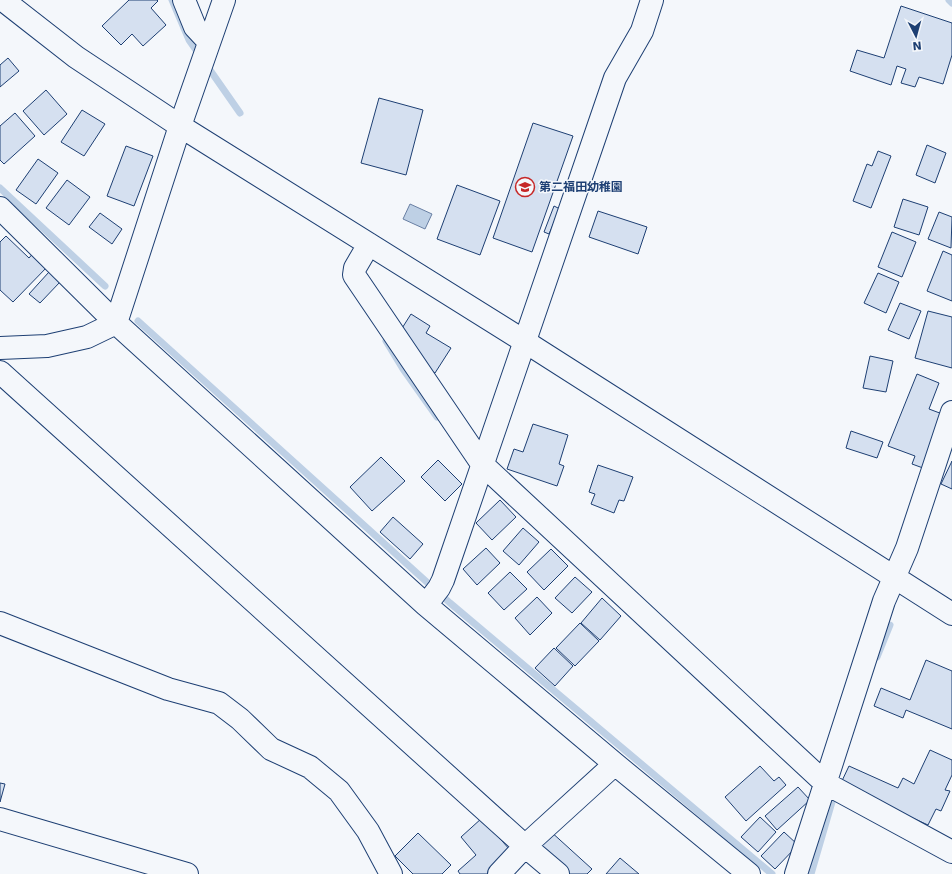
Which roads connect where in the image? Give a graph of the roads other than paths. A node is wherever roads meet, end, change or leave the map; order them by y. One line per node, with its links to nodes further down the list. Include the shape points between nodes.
1 (3, 0): 6 (street, via 76,57)
2 (184, 0): 5 (street)
3 (224, 0): 5 (street)
4 (652, 0): 10 (street, via 642,31 615,78)
5 (207, 47): 6 (street)
6 (180, 126): 8 (street); 9 (street)
7 (0, 208): 9 (street)
8 (369, 244): 10 (street); 14 (street, via 355,268 354,275)
9 (116, 323): 11 (street, via 86,337 47,346); 16 (street)
10 (524, 341): 14 (street); 15 (street)
11 (0, 348)
12 (0, 372): 22 (street)
13 (952, 412): 15 (street)
14 (480, 470): 16 (street); 20 (street)
15 (895, 578): 17 (street); 20 (street, via 884,601)
16 (432, 597): 19 (street)
17 (952, 614)
18 (0, 623): 25 (street, via 168,689 219,703 271,749 310,767 339,792 368,831)
19 (615, 764): 22 (street); 28 (street)
20 (823, 790): 23 (street); 29 (street)
21 (0, 819): 24 (street)
22 (525, 846): 26 (street); 27 (street)
23 (952, 852)
24 (187, 874)
25 (390, 874)
26 (499, 874)
27 (558, 874)
28 (749, 874)
29 (796, 874)

